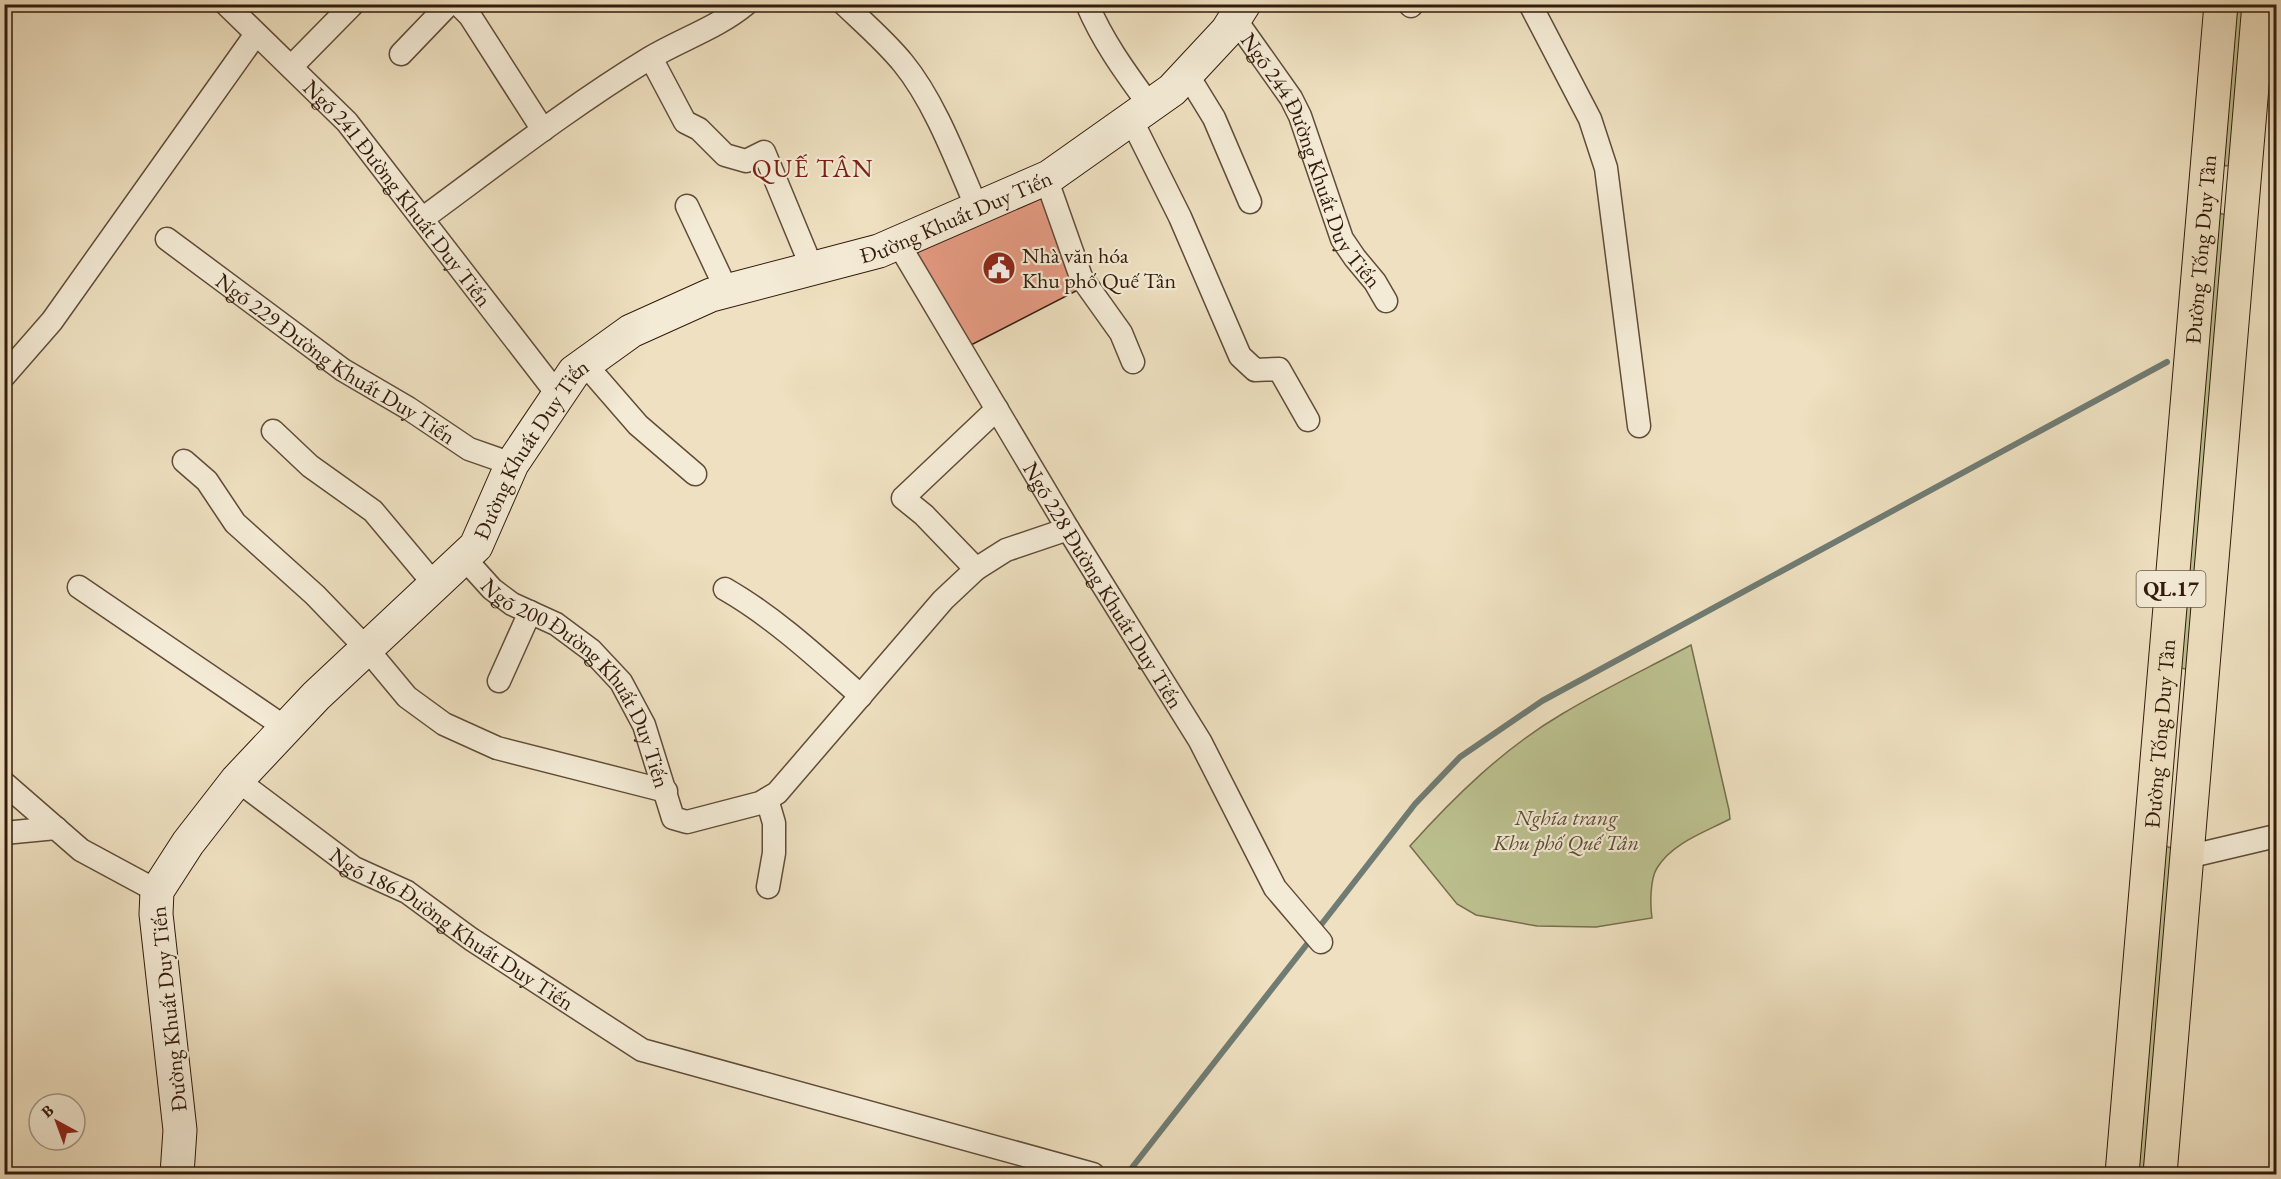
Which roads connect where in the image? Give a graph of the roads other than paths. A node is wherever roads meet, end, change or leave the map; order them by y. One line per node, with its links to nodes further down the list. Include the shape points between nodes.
1 (353, 4): 15 (street)
2 (449, 4): 13 (street)
3 (458, 4): 18 (street, via 470,16)
4 (746, 4): 14 (street, via 731,16)
5 (844, 4): 24 (street, via 913,78)
6 (1087, 4): 17 (street)
7 (1530, 4): 37 (street, via 1590,119 1606,168)
8 (2222, 4): 20 (highway, Đường Tống Duy Tân / QL.17)
9 (2259, 4): 21 (highway, Đường Tống Duy Tân / QL.17)
10 (230, 6): 12 (street, Ngõ 241 Đường Khuất Duy Tiến)
11 (1239, 12): 16 (main road, Đường Khuất Duy Tiến, via 1227,31); 30 (street, Ngõ 244 Đường Khuất Duy Tiến, via 1300,116 1342,239)
12 (256, 34): 15 (street, Ngõ 241 Đường Khuất Duy Tiến); 33 (street, via 52,321)
13 (401, 54)
14 (651, 58): 18 (street); 28 (street, via 685,122 699,129 725,155 746,161 764,152)
15 (291, 68): 25 (street, Ngõ 241 Đường Khuất Duy Tiến, via 347,122)
16 (1187, 74): 17 (main road, Đường Khuất Duy Tiến); 22 (street, via 1214,118)
17 (1141, 112): 19 (main road, Đường Khuất Duy Tiến); 36 (street, via 1180,217 1240,356 1255,370 1279,369)
18 (543, 130): 25 (street)
19 (1046, 178): 24 (main road, Đường Khuất Duy Tiến); 31 (street, via 1081,277 1120,333)
20 (2206, 190): 21 (highway); 53 (highway, Đường Tống Duy Tân / QL.17)
21 (2243, 192): 54 (highway, Đường Tống Duy Tân / QL.17)
22 (1250, 202)
23 (687, 206): 29 (street)
24 (977, 208): 27 (main road, Đường Khuất Duy Tiến)
25 (422, 219): 34 (street, Ngõ 241 Đường Khuất Duy Tiến)
26 (167, 239): 40 (street, Ngõ 229 Đường Khuất Duy Tiến, via 342,370 469,449)
27 (898, 243): 28 (main road, Đường Khuất Duy Tiến); 35 (street, Ngõ 228 Đường Khuất Duy Tiến)
28 (812, 268): 29 (main road, Đường Khuất Duy Tiến)
29 (727, 291): 32 (main road, Đường Khuất Duy Tiến, via 632,330)
30 (1386, 301)
31 (1133, 362)
32 (585, 364): 34 (main road, Đường Khuất Duy Tiến, via 574,372); 41 (street, via 638,425)
33 (4, 376)
34 (558, 395): 40 (main road, Đường Khuất Duy Tiến)
35 (997, 409): 42 (street, Ngõ 228 Đường Khuất Duy Tiến); 44 (street, via 903,498)
36 (1308, 420)
37 (1639, 426)
38 (273, 431): 45 (street, via 310,466 373,511)
39 (184, 461): 49 (street, via 207,481 235,523 287,568)
40 (512, 464): 43 (main road, Đường Khuất Duy Tiến, via 476,546)
41 (695, 474)
42 (1068, 529): 44 (street, via 1006,550); 65 (street, Ngõ 228 Đường Khuất Duy Tiến, via 1200,741 1275,888)
43 (464, 558): 45 (main road, Đường Khuất Duy Tiến); 48 (street, Ngõ 200 Đường Khuất Duy Tiến, via 492,589)
44 (976, 569): 51 (street, via 943,600)
45 (435, 585): 49 (main road, Đường Khuất Duy Tiến)
46 (79, 587): 52 (street)
47 (724, 589): 51 (street, via 813,653)
48 (530, 612): 50 (street); 57 (street, Ngõ 200 Đường Khuất Duy Tiến, via 556,624 591,650 621,682 644,725)
49 (367, 649): 52 (main road, Đường Khuất Duy Tiến); 57 (street, via 407,697 444,724 497,748)
50 (499, 681)
51 (861, 696): 58 (street, via 777,793)
52 (286, 728): 55 (main road, Đường Khuất Duy Tiến)
53 (2158, 742): 54 (highway); 68 (highway, Đường Tống Duy Tân / QL.17)
54 (2196, 745): 62 (highway, Đường Tống Duy Tân / QL.17)
55 (237, 780): 64 (main road, Đường Khuất Duy Tiến); 67 (street, Ngõ 186 Đường Khuất Duy Tiến, via 354,868 407,892 631,1045)
56 (4, 783): 59 (street)
57 (666, 791): 58 (street, Ngõ 200 Đường Khuất Duy Tiến, via 674,819 687,822)
58 (767, 799): 63 (street, via 774,823)
59 (56, 828): 60 (street); 64 (street, via 81,850)
60 (4, 833)
61 (2277, 836): 62 (street)
62 (2187, 857): 69 (highway, Đường Tống Duy Tân / QL.17)
63 (768, 887)
64 (157, 891): 66 (main road, Đường Khuất Duy Tiến, via 156,914 180,1130)
65 (1314, 935)
66 (177, 1174)
67 (1093, 1174)
68 (2122, 1174)
69 (2160, 1174)

